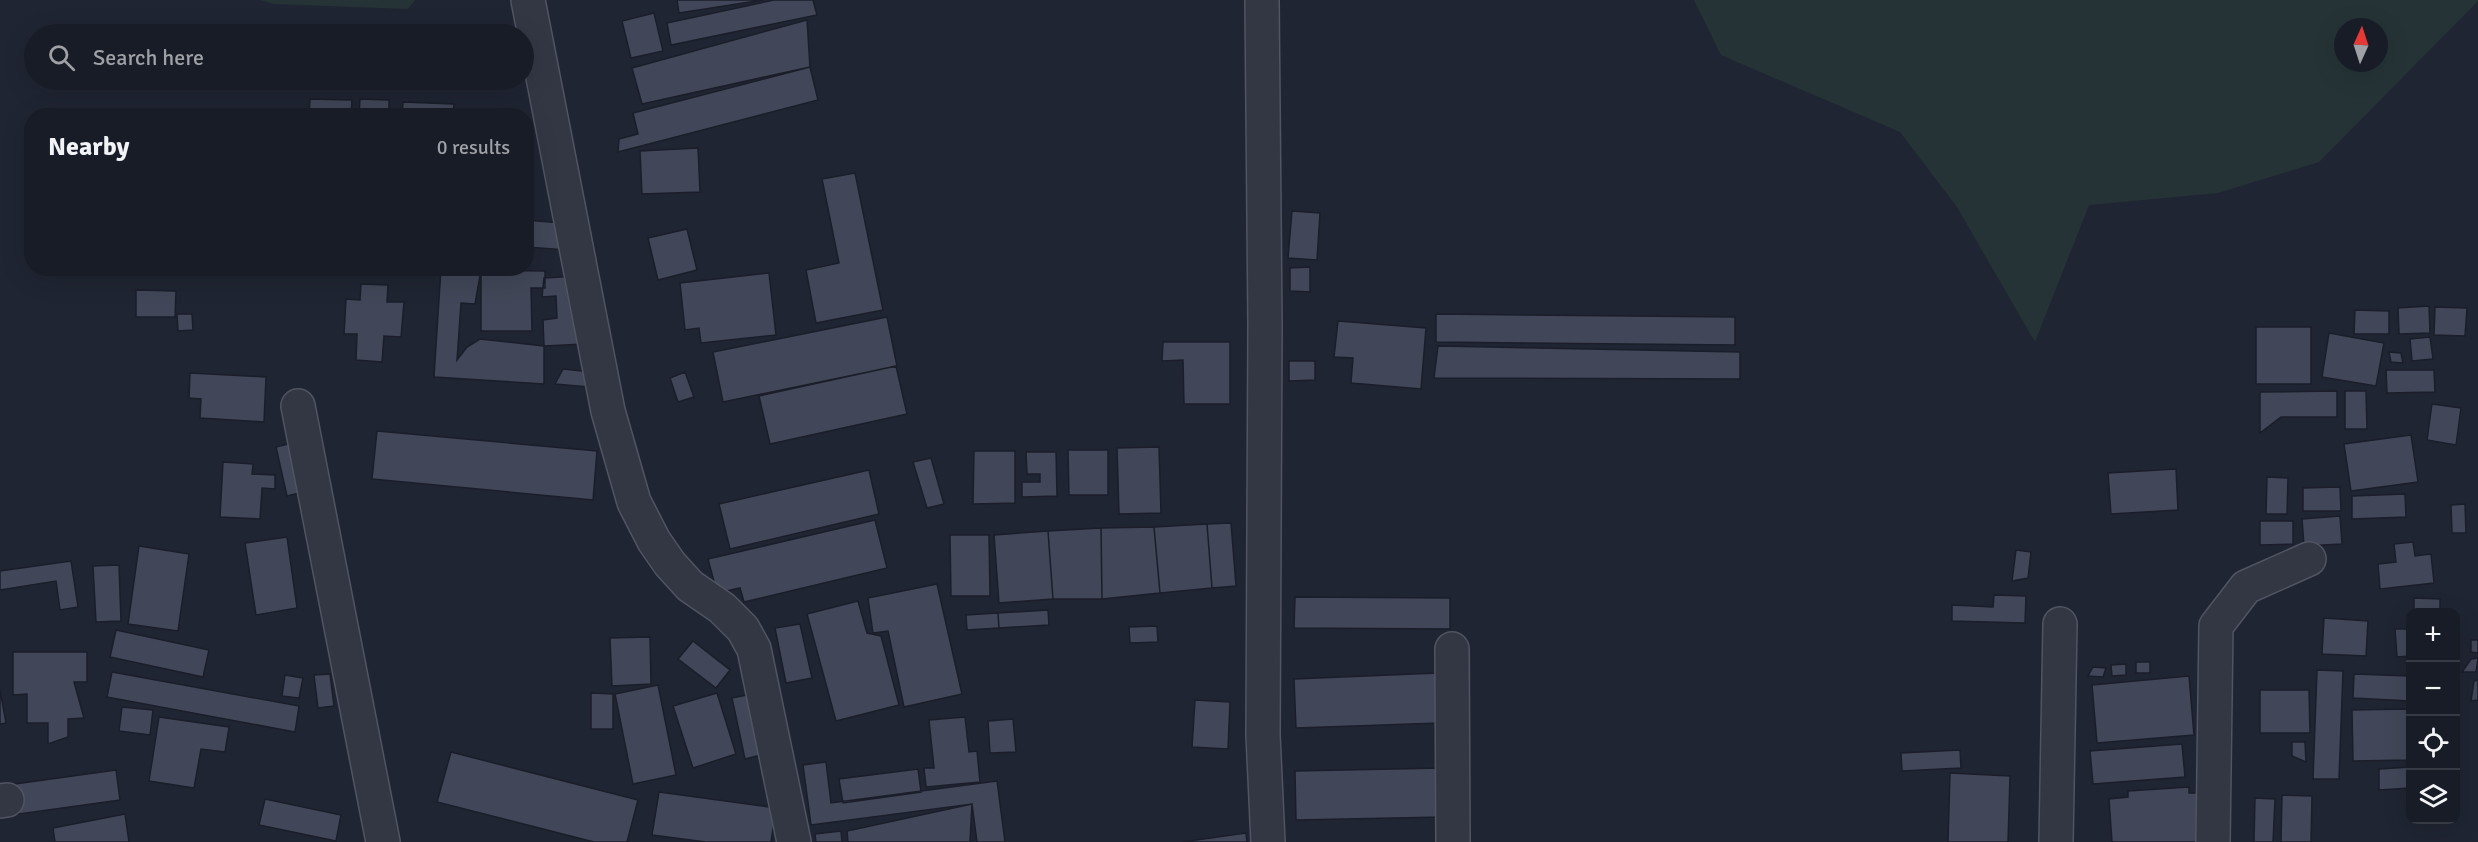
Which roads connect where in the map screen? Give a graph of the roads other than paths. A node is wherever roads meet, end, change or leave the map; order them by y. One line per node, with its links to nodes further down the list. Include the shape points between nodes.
1 (528, 0): 3 (street)
2 (1262, 0): 11 (street, via 1263,735)
3 (533, 24)
4 (534, 31): 10 (street, via 608,411 634,502 670,564 690,586 743,628 754,649)
5 (298, 406): 9 (street)
6 (2309, 559): 14 (street, via 2246,587 2216,626)
7 (2060, 624): 13 (street)
8 (1452, 649): 12 (street)
9 (383, 842)
10 (794, 842)
11 (1268, 842)
12 (1453, 842)
13 (2056, 842)
14 (2213, 842)

